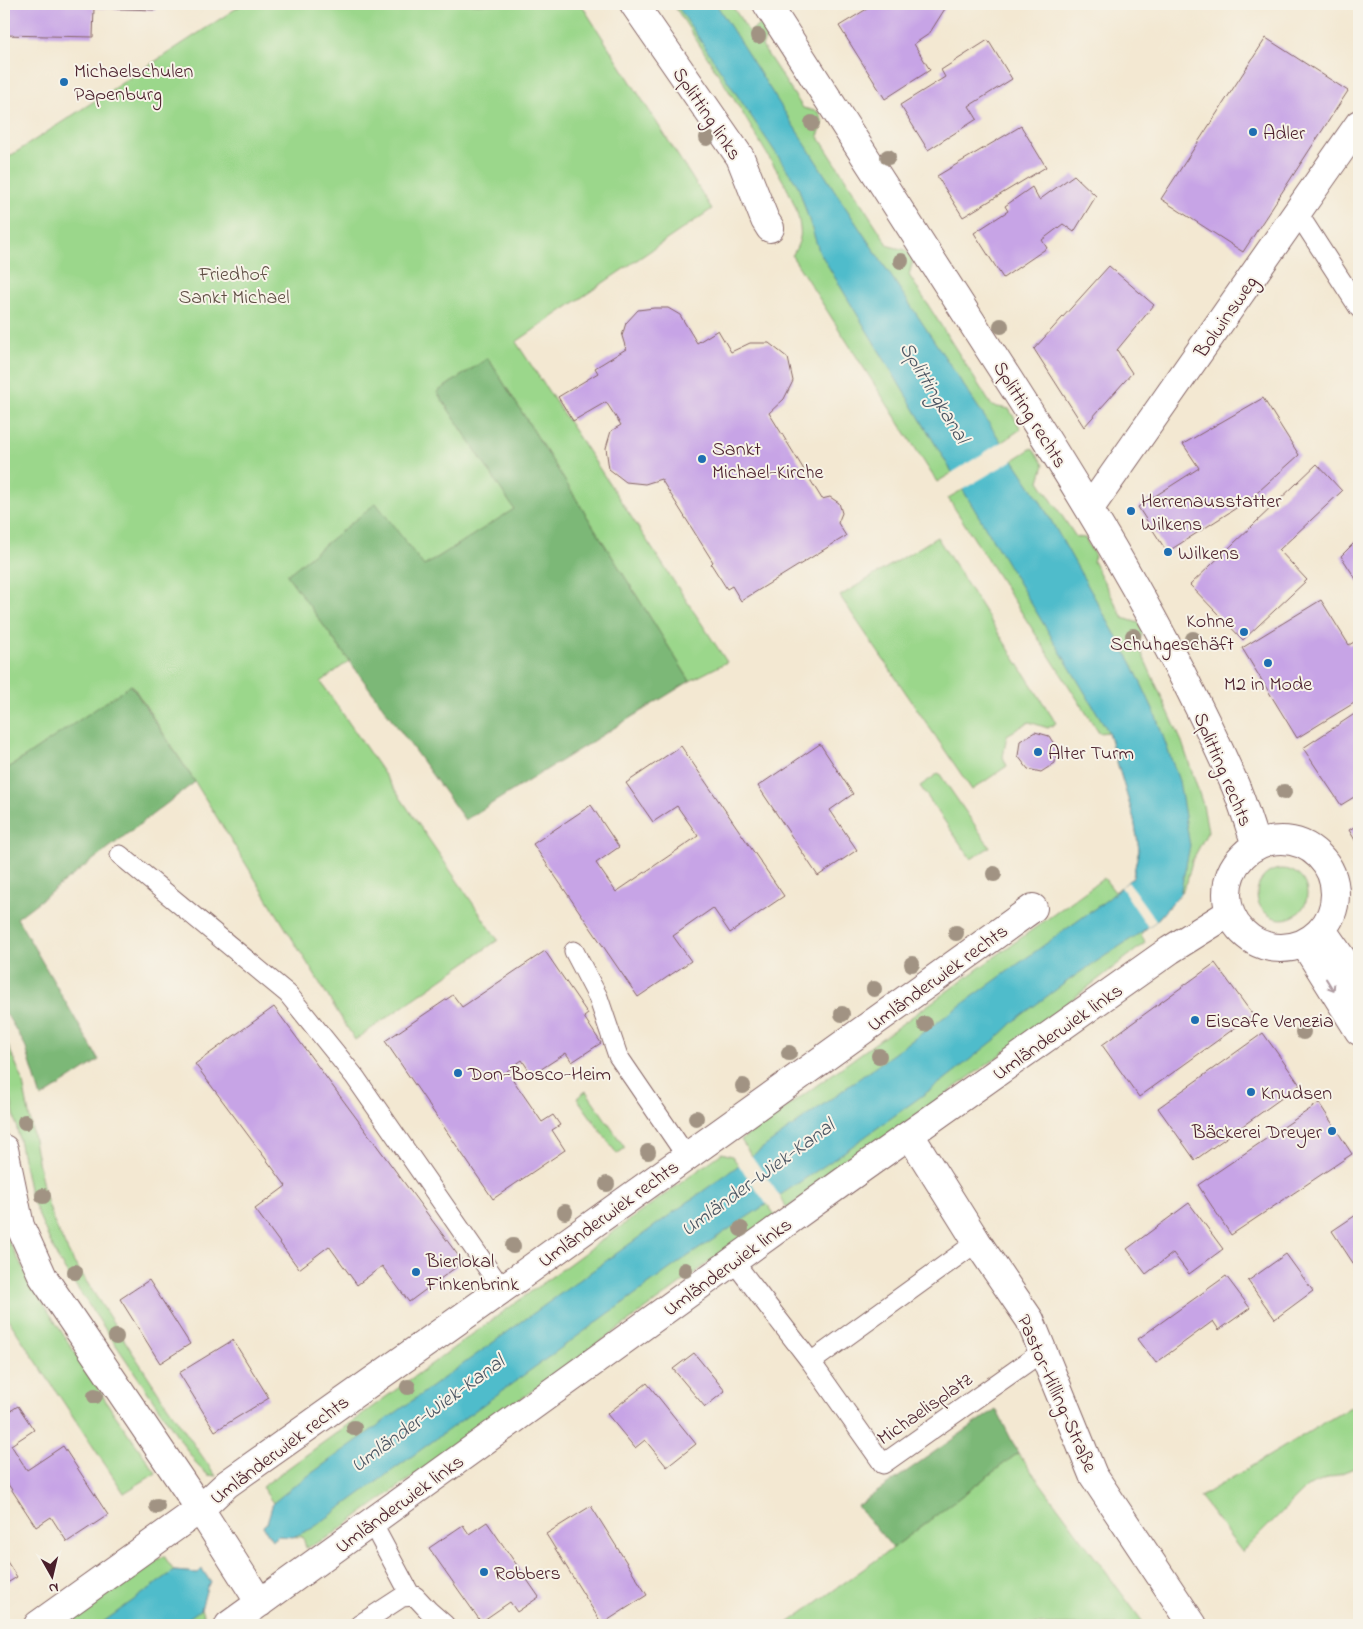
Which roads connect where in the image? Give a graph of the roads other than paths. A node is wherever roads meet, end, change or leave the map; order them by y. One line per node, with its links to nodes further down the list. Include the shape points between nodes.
1 (634, 4): 5 (street, Splitting links, via 740,157)
2 (767, 4): 7 (street, Splitting rechts)
3 (1359, 124): 4 (street, Bolwinsweg)
4 (1298, 212): 6 (lane); 7 (street, Bolwinsweg)
5 (770, 228)
6 (1359, 308)
7 (1090, 508): 8 (street, Splitting rechts, via 1188,687 1236,787)
8 (1256, 845): 11 (street, via 1238,860 1229,876 1226,895); 12 (street, via 1285,840 1301,843 1316,852 1327,866 1334,881 1335,899 1331,916)
9 (120, 855): 21 (lane, via 288,994 355,1077)
10 (1033, 908): 18 (street, Umländerwiek rechts)
11 (1229, 913): 12 (street, via 1238,929 1268,948 1287,949); 16 (street, Umländerwiek links, via 1170,950)
12 (1313, 937): 14 (street); 15 (street, one-way to 15)
13 (574, 951): 18 (lane, via 598,997 618,1056)
14 (1359, 983)
15 (1359, 1031)
16 (910, 1135): 19 (street, Pastor-Hilling-Straße); 20 (street, Umländerwiek links)
17 (4, 1149): 24 (street, via 20,1226 43,1277)
18 (686, 1156): 21 (street, Umländerwiek rechts)
19 (977, 1242): 22 (street, Pastor-Hilling-Straße, via 1030,1320); 23 (lane)
20 (734, 1262): 23 (lane, Michaelisplatz); 25 (street, Umländerwiek links)
21 (502, 1289): 24 (street, Umländerwiek rechts, via 226,1484)
22 (1043, 1351): 23 (lane, Michaelisplatz, via 883,1464); 31 (street, Pastor-Hilling-Straße, via 1093,1475)
23 (811, 1362)
24 (200, 1509): 27 (street); 28 (street, Umländerwiek rechts)
25 (372, 1523): 26 (lane); 27 (street, Umländerwiek links)
26 (411, 1596): 29 (lane, via 402,1597); 30 (lane, via 415,1596)
27 (248, 1617)
28 (38, 1625)
29 (359, 1625)
30 (445, 1625)
31 (1193, 1625)

